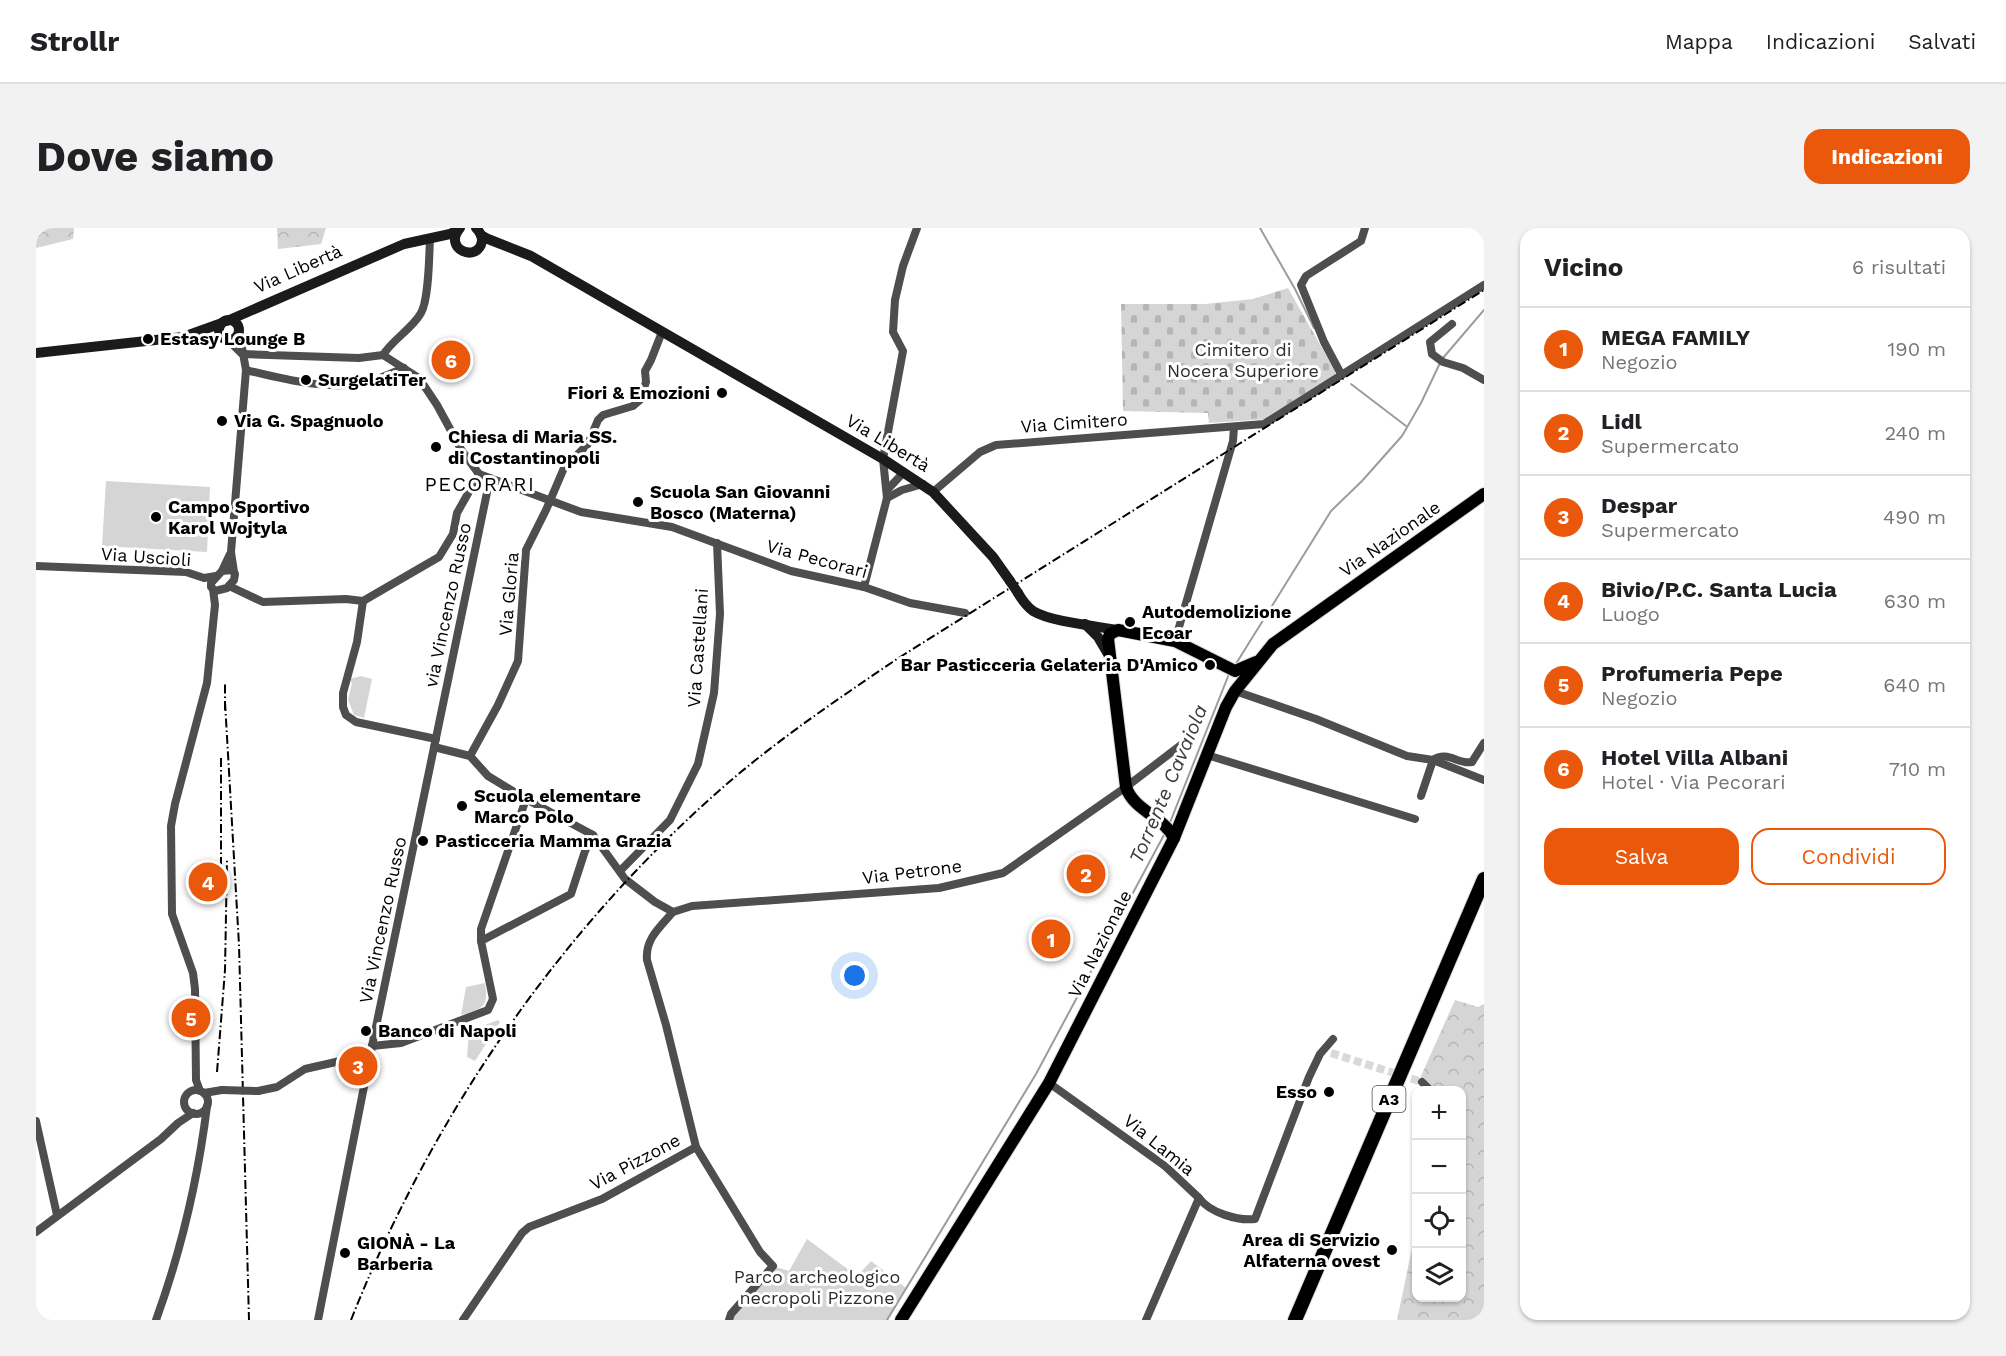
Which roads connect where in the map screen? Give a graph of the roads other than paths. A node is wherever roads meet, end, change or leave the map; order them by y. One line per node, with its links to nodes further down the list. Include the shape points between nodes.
1 (917, 228): 25 (street, via 895,300 893,332 903,351)
2 (1365, 228): 22 (street, via 1361,241 1306,276 1301,285)
3 (459, 229): 5 (main road, Via Libertà); 7 (main road)
4 (479, 231): 6 (main road, Via Libertà); 8 (main road, via 481,243)
5 (430, 239): 7 (main road); 10 (main road, Via Libertà, via 404,244); 19 (street, via 421,313)
6 (503, 246): 8 (main road); 14 (main road, Via Libertà, via 531,256)
7 (457, 247): 8 (main road, via 467,253)
8 (476, 250)
9 (1484, 285): 22 (street, Via Cimitero)
10 (249, 310): 11 (main road, Via Libertà); 13 (main road)
11 (224, 322): 13 (main road, via 235,322); 15 (main road, Via Libertà); 16 (main road, via 219,328)
12 (1452, 324): 23 (street, via 1430,342 1432,354)
13 (238, 329): 16 (main road, via 234,338); 18 (street)
14 (662, 332): 25 (main road, Via Libertà); 33 (street, Via Gloria, via 645,371 640,400 598,420 588,444 564,468)
15 (198, 333): 16 (main road); 17 (main road)
16 (225, 338): 18 (street)
17 (36, 353)
18 (243, 354): 19 (street, via 358,358); 21 (street)
19 (383, 355): 20 (street)
20 (404, 368): 21 (street, via 374,381 350,385 299,381); 27 (street, via 419,378)
21 (246, 370): 35 (street)
22 (1341, 374): 24 (street, Via Cimitero, via 1264,424)
23 (1484, 380)
24 (1234, 427): 30 (street, Via Cimitero, via 996,445 975,456); 48 (street)
25 (883, 459): 26 (main road, Via Libertà); 31 (street)
26 (904, 472): 29 (main road, Via Libertà); 31 (street)
27 (479, 474): 28 (street, Via Pecorari); 43 (street, via 457,513 453,534 438,557)
28 (490, 478): 33 (street, Via Pecorari); 53 (street, via Vincenzo Russo)
29 (923, 484): 30 (main road, Via Libertà); 31 (street)
30 (933, 492): 46 (main road, Via Libertà, bridge, via 993,557 1023,603 1034,612)
31 (889, 494): 40 (street)
32 (1484, 494): 50 (main road, Via Nazionale, via 1273,644)
33 (550, 500): 34 (street, Via Pecorari, via 581,512 672,527); 57 (street, Via Gloria, via 526,550 518,661)
34 (717, 543): 40 (street, Via Pecorari, via 790,571); 68 (street, Via Castellani, via 720,614 714,693 699,764 670,820)
35 (231, 552): 37 (street); 38 (street)
36 (36, 566): 39 (street, Via Uscioli, via 186,572)
37 (234, 572): 38 (street, Via Uscioli, via 229,569); 42 (street, via 234,580)
38 (219, 573): 39 (street, Via Uscioli); 41 (street)
39 (204, 578): 41 (street, Via Uscioli)
40 (864, 587): 45 (street, Via Pecorari, via 910,603)
41 (212, 588): 42 (street); 44 (street)
42 (225, 588): 43 (street, via 263,602); 44 (street)
43 (363, 601): 53 (street, via 343,693 346,715 356,722)
44 (215, 604): 77 (street, via 207,683 171,826 171,907 195,989)
45 (965, 613)
46 (1084, 624): 47 (main road, Via Libertà); 49 (main road, via 1098,637)
47 (1118, 630): 48 (main road, Via Libertà); 49 (main road, via 1108,639)
48 (1175, 641): 51 (main road, Via Libertà)
49 (1111, 660): 60 (main road)
50 (1259, 660): 51 (main road, via 1250,666); 52 (main road, Via Nazionale)
51 (1230, 668): 52 (main road, via 1237,682)
52 (1235, 691): 56 (main road, Via Nazionale); 58 (street, via 1407,756)
53 (435, 743): 57 (street); 74 (street, Via Vincenzo Russo)
54 (1484, 743): 58 (street, via 1472,762 1449,756)
55 (1181, 745): 60 (street, Via Petrone)
56 (1207, 755): 63 (main road, Via Nazionale); 65 (street)
57 (470, 756): 62 (street, via 489,776)
58 (1432, 760): 59 (street); 61 (street)
59 (1484, 780)
60 (1127, 790): 64 (main road, via 1139,807); 71 (street, Via Petrone, via 1003,873 939,888 692,906)
61 (1421, 796)
62 (526, 799): 66 (street); 72 (street, via 481,929)
63 (1184, 815): 64 (main road, via 1173,819); 67 (main road, Via Nazionale)
64 (1153, 816): 67 (main road)
65 (1415, 819)
66 (592, 835): 68 (street); 72 (street, via 571,894)
67 (1174, 838): 79 (main road, Via Nazionale)
68 (620, 871): 71 (street)
69 (1484, 879): 100 (highway, A3)
70 (1484, 899): 101 (highway, A3)
71 (673, 912): 90 (street, Via Pizzone, via 652,937 646,949 647,960)
72 (481, 941): 74 (street, via 493,999 488,1010 401,1043)
73 (1333, 1039): 76 (street)
74 (371, 1050): 81 (street, bridge, via 305,1069 277,1087); 95 (street, Via Vincenzo Russo)
75 (1331, 1053): 76 (street)
76 (1320, 1054): 91 (street, via 1256,1219 1231,1216 1203,1205)
77 (196, 1080): 82 (street); 83 (street)
78 (1422, 1082): 80 (street)
79 (1049, 1083): 91 (street, Via Lamia, via 1165,1166); 98 (main road, Via Nazionale)
80 (1426, 1086)
81 (220, 1090): 83 (street); 85 (street)
82 (189, 1092): 83 (street); 84 (street)
83 (202, 1092): 85 (street)
84 (185, 1102): 86 (street, via 187,1109); 88 (street)
85 (207, 1105): 86 (street, via 203,1112); 89 (street)
86 (195, 1113): 88 (street); 89 (street)
87 (36, 1121): 92 (street)
88 (178, 1123): 92 (street)
89 (204, 1135): 94 (street, via 174,1265)
90 (696, 1148): 96 (street, Via Pizzone, via 602,1199 530,1227); 97 (street, via 760,1252 773,1266)
91 (1199, 1198): 99 (street, Via Lamia)
92 (57, 1215): 93 (street)
93 (36, 1233)
94 (156, 1320)
95 (318, 1320)
96 (463, 1320)
97 (729, 1320)
98 (901, 1320)
99 (1146, 1320)
100 (1295, 1320)
101 (1305, 1320)

